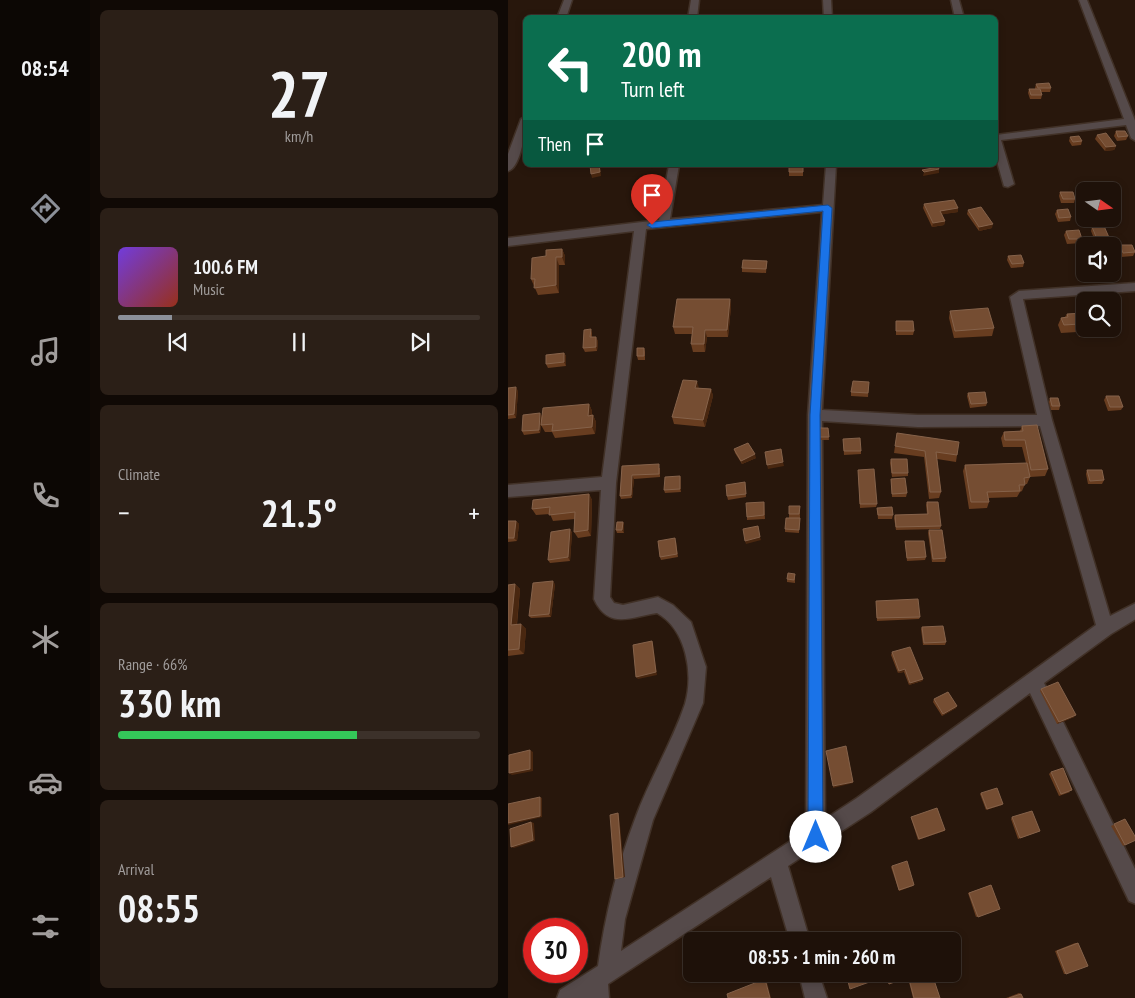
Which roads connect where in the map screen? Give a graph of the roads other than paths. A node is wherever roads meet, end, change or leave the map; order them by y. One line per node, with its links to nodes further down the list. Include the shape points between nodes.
1 (568, 0): 6 (street)
2 (694, 0): 7 (street)
3 (827, 0): 8 (street)
4 (956, 0): 9 (street)
5 (1083, 0): 10 (street)
6 (563, 15)
7 (692, 15)
8 (828, 15)
9 (959, 15)
10 (1128, 122): 12 (street); 13 (street)
11 (523, 127): 17 (street)
12 (1136, 138)
13 (998, 139)
14 (998, 146): 18 (street)
15 (674, 167): 20 (street)
16 (831, 167): 19 (street)
17 (508, 168)
18 (1008, 184)
19 (828, 208): 20 (street); 24 (street)
20 (664, 223): 21 (street)
21 (640, 227): 22 (street); 26 (street)
22 (508, 242)
23 (1136, 286): 25 (street, via 1016,297)
24 (815, 415): 25 (street, via 918,420); 31 (street)
25 (1045, 420): 29 (street)
26 (609, 483): 27 (street); 36 (street, via 602,599 609,609 623,613 658,605 667,610 685,628 697,666 694,703 644,820 615,919)
27 (508, 491)
28 (1136, 610): 29 (street)
29 (1105, 628): 30 (street)
30 (1034, 682): 31 (street); 33 (street)
31 (816, 837): 32 (street)
32 (777, 862): 34 (street); 36 (street)
33 (1136, 894)
34 (797, 932)
35 (811, 982): 38 (street)
36 (601, 984): 37 (street)
37 (568, 998)
38 (816, 998)

